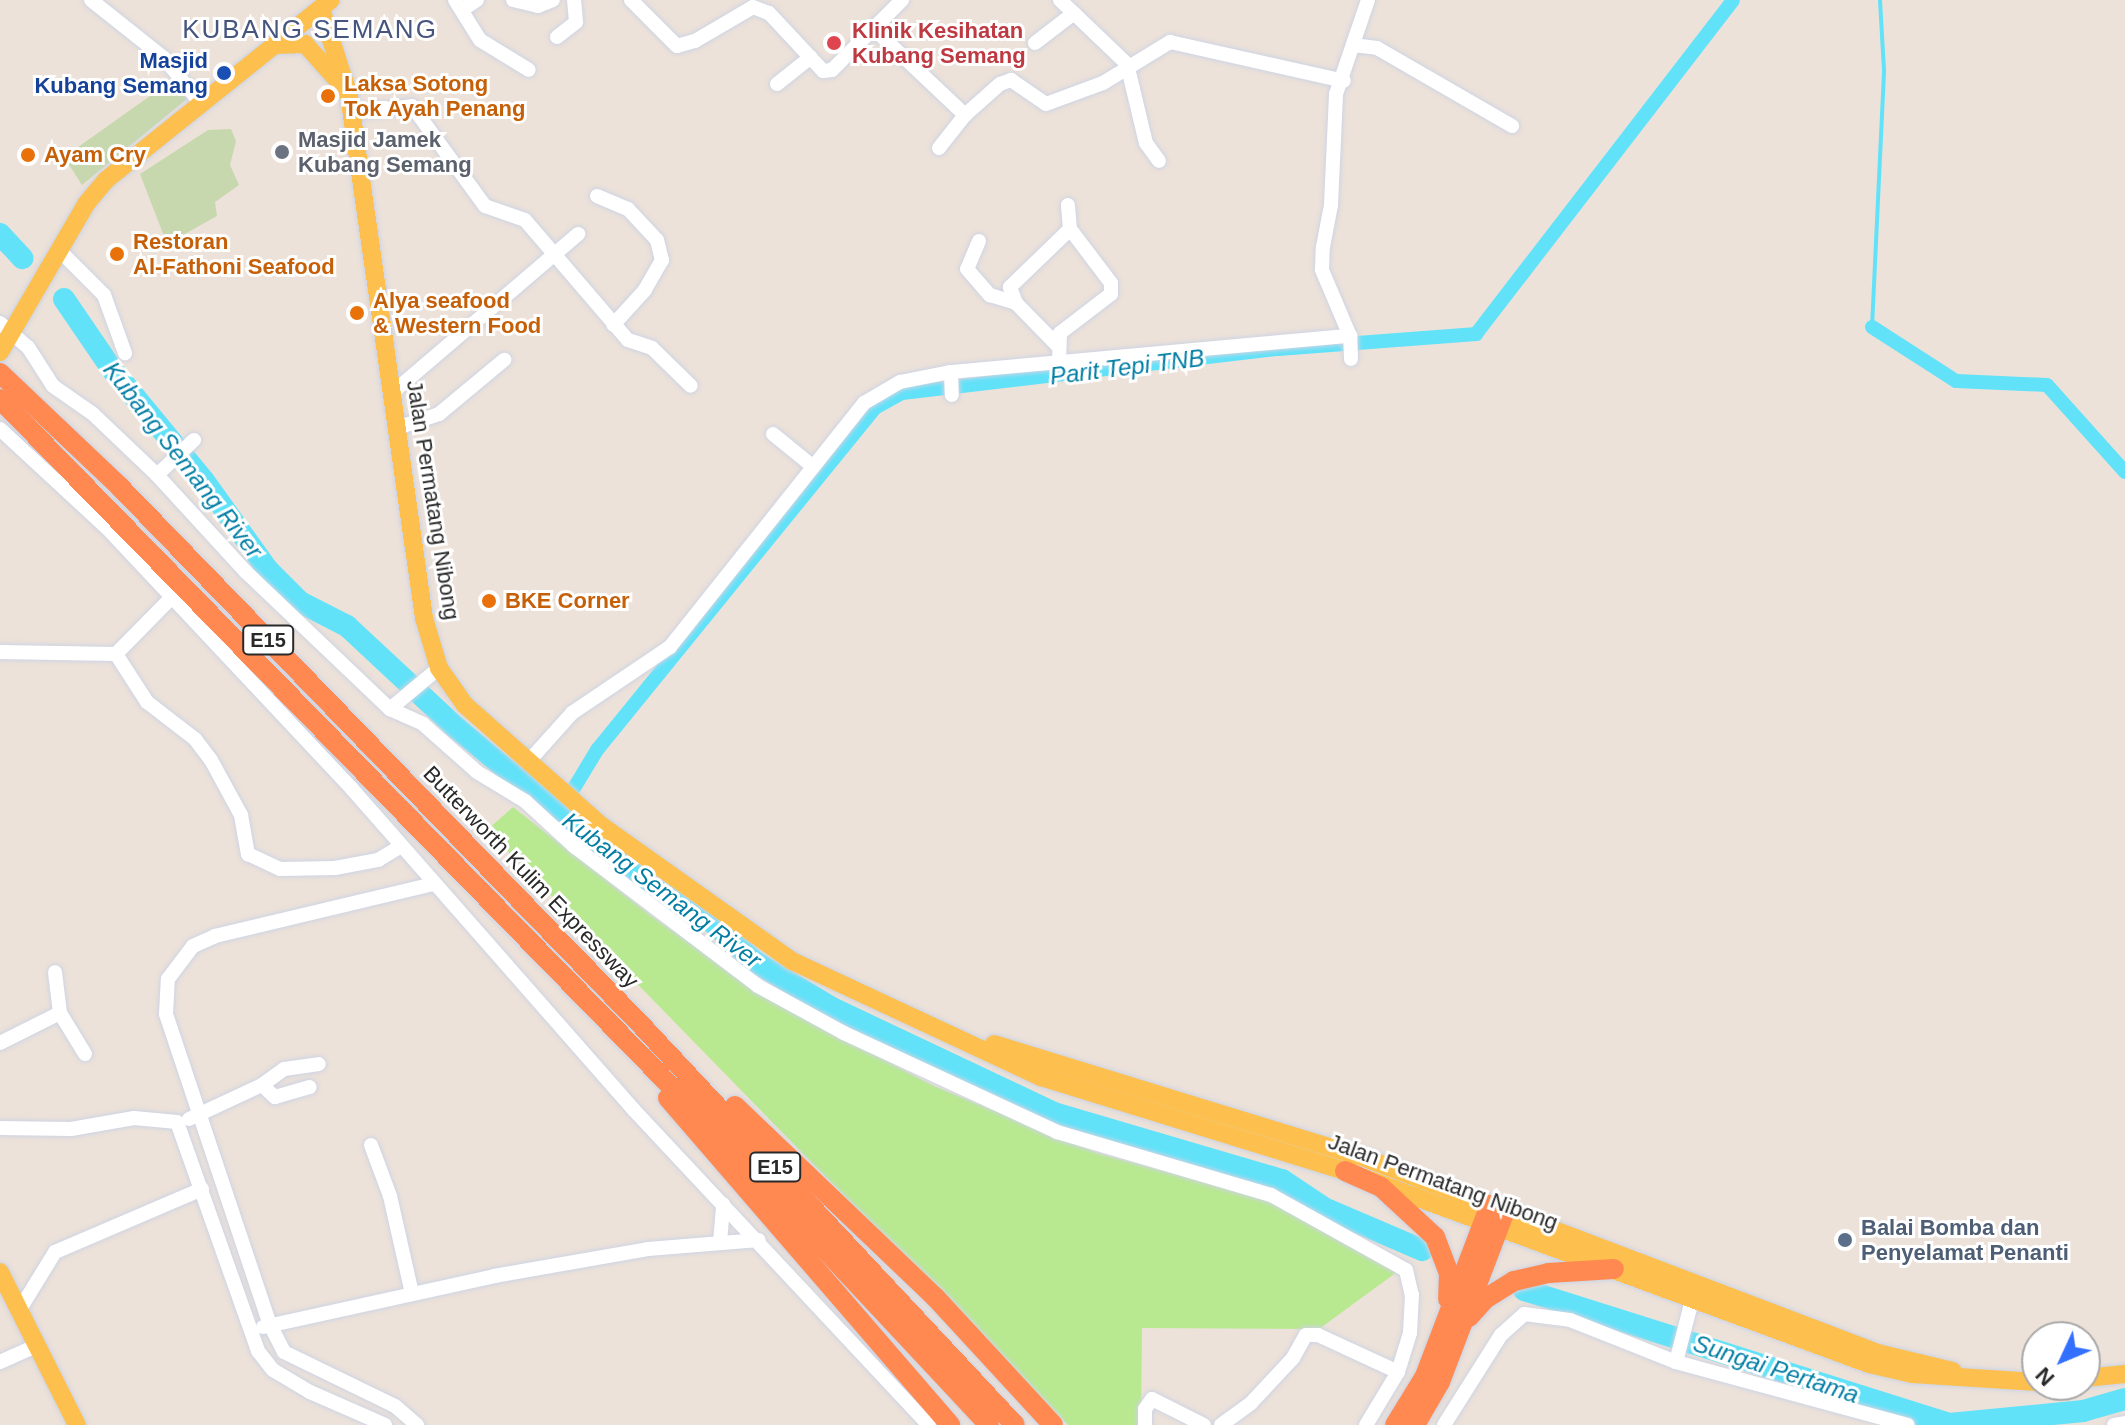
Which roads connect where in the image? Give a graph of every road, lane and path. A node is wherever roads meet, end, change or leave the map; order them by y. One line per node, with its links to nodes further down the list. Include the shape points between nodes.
1 (91, 0): 24 (street, via 164,58)
2 (477, 0): 11 (street)
3 (513, 0): 4 (street, via 538,6)
4 (553, 0)
5 (574, 0): 14 (street, via 576,22)
6 (631, 0): 18 (street, via 677,46 753,7 769,13)
7 (902, 0): 13 (street)
8 (1060, 0): 12 (street)
9 (1368, 0): 17 (street)
10 (326, 4): 16 (main road); 23 (main road, Jalan Permatang Nibong)
11 (458, 5): 20 (street, via 480,40)
12 (1074, 13): 15 (street); 19 (street)
13 (875, 30): 18 (street, via 832,70 823,71); 25 (street)
14 (557, 37)
15 (1035, 43)
16 (276, 45): 23 (main road, via 294,42 317,53); 24 (main road)
17 (1353, 45): 21 (street); 26 (street, via 1377,48)
18 (811, 57): 22 (street)
19 (1127, 64): 21 (street, via 1170,42); 25 (street, via 1103,83 1046,104 1011,80); 28 (street, via 1146,143)
20 (529, 70)
21 (1344, 81): 43 (street, via 1331,119 1331,205 1322,270 1351,348)
22 (777, 84)
23 (350, 104): 35 (street, via 412,106 485,206 522,217); 47 (main road, Jalan Permatang Nibong)
24 (202, 105): 34 (main road, via 106,180)
25 (965, 115): 27 (street)
26 (1512, 126)
27 (939, 148)
28 (1159, 161)
29 (597, 196): 37 (street, via 628,209 657,240 662,260 645,290)
30 (1068, 205): 31 (street)
31 (1070, 229): 36 (street, via 1010,287); 39 (street, via 1111,283 1111,294 1060,333)
32 (578, 234): 35 (street)
33 (979, 241): 36 (street, via 967,269 990,295)
34 (56, 254): 38 (main road); 41 (street, via 104,295)
35 (556, 257): 37 (street); 47 (street)
36 (1016, 303): 39 (street)
37 (613, 325): 46 (street, via 628,340 652,348)
38 (9, 327): 40 (main road); 55 (street, via 53,386)
39 (1057, 345): 43 (street)
40 (0, 352)
41 (125, 353)
42 (504, 360): 50 (street, via 433,418)
43 (1059, 362): 45 (street)
44 (0, 373): 67 (highway, Butterworth Kulim Expressway / E15, via 120,487)
45 (951, 374): 48 (street); 54 (street, via 900,382 864,403)
46 (691, 386)
47 (392, 393): 50 (main road, Jalan Permatang Nibong)
48 (953, 394)
49 (0, 399): 69 (highway, Butterworth Kulim Expressway / E15)
50 (397, 428): 59 (main road, Jalan Permatang Nibong)
51 (0, 429): 56 (street, via 108,529)
52 (773, 434): 54 (street)
53 (191, 442): 55 (street)
54 (811, 465): 61 (street, via 670,647 572,713)
55 (162, 470): 60 (street, via 246,572)
56 (171, 598): 58 (street); 62 (street)
57 (0, 652): 58 (street)
58 (116, 654): 62 (street, via 147,702 195,739 211,760 241,815 248,854 280,869 335,868 378,860)
59 (432, 672): 60 (street); 61 (main road, Jalan Permatang Nibong)
60 (393, 706): 95 (street, via 423,724 477,772 508,787 575,847 758,986 844,1033 1057,1132 1271,1195 1406,1270 1412,1295 1410,1333)
61 (529, 761): 65 (main road, Jalan Permatang Nibong, via 602,826 792,961)
62 (401, 846): 63 (street)
63 (433, 884): 74 (street, via 215,936 193,946 168,979 166,1014); 80 (street)
64 (55, 972): 66 (street)
65 (896, 1012): 78 (main road, Jalan Permatang Nibong, via 1041,1077); 81 (main road, Jalan Permatang Nibong, via 1370,1160)
66 (60, 1013): 68 (street); 70 (street)
67 (644, 1028): 108 (highway, Butterworth Kulim Expressway / E15); 109 (highway, via 738,1108 935,1297)
68 (0, 1043)
69 (627, 1044): 106 (highway, via 701,1143); 107 (highway, Butterworth Kulim Expressway / E15)
70 (85, 1054)
71 (319, 1064): 72 (street, via 284,1069)
72 (262, 1085): 73 (street, via 275,1097); 74 (street)
73 (310, 1087)
74 (198, 1116): 75 (street); 90 (street)
75 (177, 1122): 76 (street, via 134,1118 71,1129); 79 (street)
76 (0, 1128)
77 (371, 1145): 86 (street, via 390,1196)
78 (1345, 1171): 81 (main road, Jalan Permatang Nibong); 89 (highway, via 1381,1187 1435,1237 1449,1273)
79 (202, 1189): 88 (street, via 55,1252); 91 (street)
80 (723, 1204): 82 (street); 83 (street)
81 (1495, 1216): 84 (main road, Jalan Permatang Nibong); 89 (highway); 99 (main road, Jalan Permatang Nibong, via 1878,1353)
82 (759, 1240): 83 (street); 105 (street)
83 (720, 1242): 86 (street, via 648,1249)
84 (1614, 1269): 87 (main road, Jalan Permatang Nibong); 89 (highway, via 1514,1281)
85 (0, 1272): 88 (main road)
86 (412, 1294): 90 (street)
87 (1692, 1308): 93 (street); 99 (main road, Jalan Permatang Nibong, via 1869,1364)
88 (20, 1309): 92 (main road)
89 (1454, 1322): 98 (highway)
90 (270, 1325): 91 (street); 104 (street, via 284,1352 304,1366 395,1406)
91 (251, 1329): 103 (street, via 258,1351 273,1370)
92 (38, 1345): 94 (street); 102 (main road)
93 (1679, 1355): 116 (street, via 1570,1320 1524,1314 1501,1335); 117 (street)
94 (0, 1362)
95 (1398, 1372): 112 (street, via 1318,1335 1306,1335 1293,1358 1251,1403); 113 (street)
96 (2125, 1374): 97 (main road)
97 (2101, 1376)
98 (1433, 1379): 114 (highway); 115 (highway)
99 (1977, 1380): 100 (main road, Jalan Permatang Nibong)
100 (2021, 1381)
101 (2125, 1423): 118 (street)
102 (77, 1425)
103 (385, 1425)
104 (417, 1425)
105 (929, 1425)
106 (950, 1425)
107 (989, 1425)
108 (1015, 1425)
109 (1053, 1425)
110 (1145, 1425): 111 (street, via 1145,1409 1152,1399)
111 (1204, 1425)
112 (1221, 1425)
113 (1366, 1425)
114 (1395, 1425)
115 (1415, 1425)
116 (1444, 1425)
117 (1908, 1425)
118 (2114, 1425)

